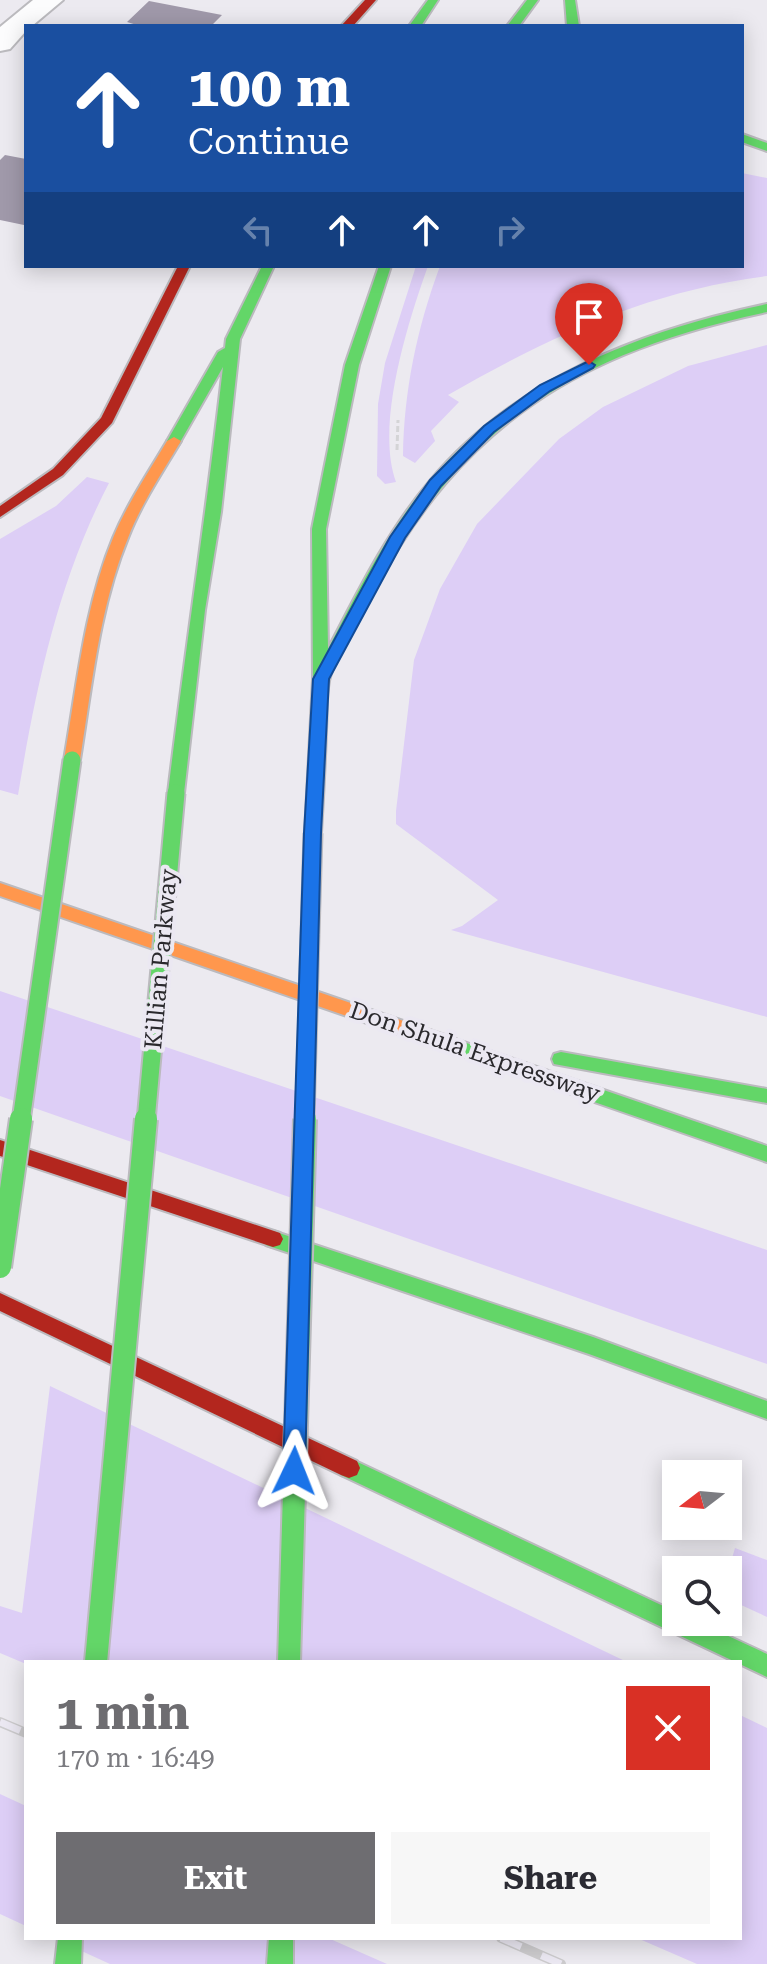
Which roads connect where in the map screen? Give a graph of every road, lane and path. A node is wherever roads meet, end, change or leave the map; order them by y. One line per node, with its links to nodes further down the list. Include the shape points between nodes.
1 (50, 0): 6 (street)
2 (371, 0): 7 (main road)
3 (433, 0): 8 (main road)
4 (533, 0): 9 (main road)
5 (570, 0): 10 (main road)
6 (10, 21): 11 (street)
7 (349, 24)
8 (416, 24)
9 (515, 24)
10 (573, 24)
11 (0, 43)
12 (744, 139): 13 (main road)
13 (767, 147)
14 (744, 155): 15 (main road)
15 (767, 157)
16 (183, 268): 21 (main road, via 107,420 64,465)
17 (267, 268): 20 (main road, Killian Parkway)
18 (384, 268): 22 (main road, via 352,365 319,529)
19 (767, 308): 22 (main road, via 682,328 610,354 545,388 489,429 436,483 398,537)
20 (233, 339): 28 (main road, bridge, via 129,518 96,622); 31 (main road, Killian Parkway, bridge, via 176,793)
21 (0, 513)
22 (321, 679): 32 (main road, bridge)
23 (0, 889): 24 (main road, Don Shula Expressway)
24 (427, 1034): 25 (main road); 27 (main road, Don Shula Expressway)
25 (767, 1096)
26 (0, 1148): 30 (main road, via 593,1346)
27 (767, 1154)
28 (0, 1267)
29 (0, 1302): 33 (main road)
30 (767, 1410)
31 (96, 1660)
32 (289, 1660)
33 (767, 1666)
34 (70, 1940): 36 (main road)
35 (281, 1940): 37 (main road)
36 (68, 1964)
37 (280, 1964)

